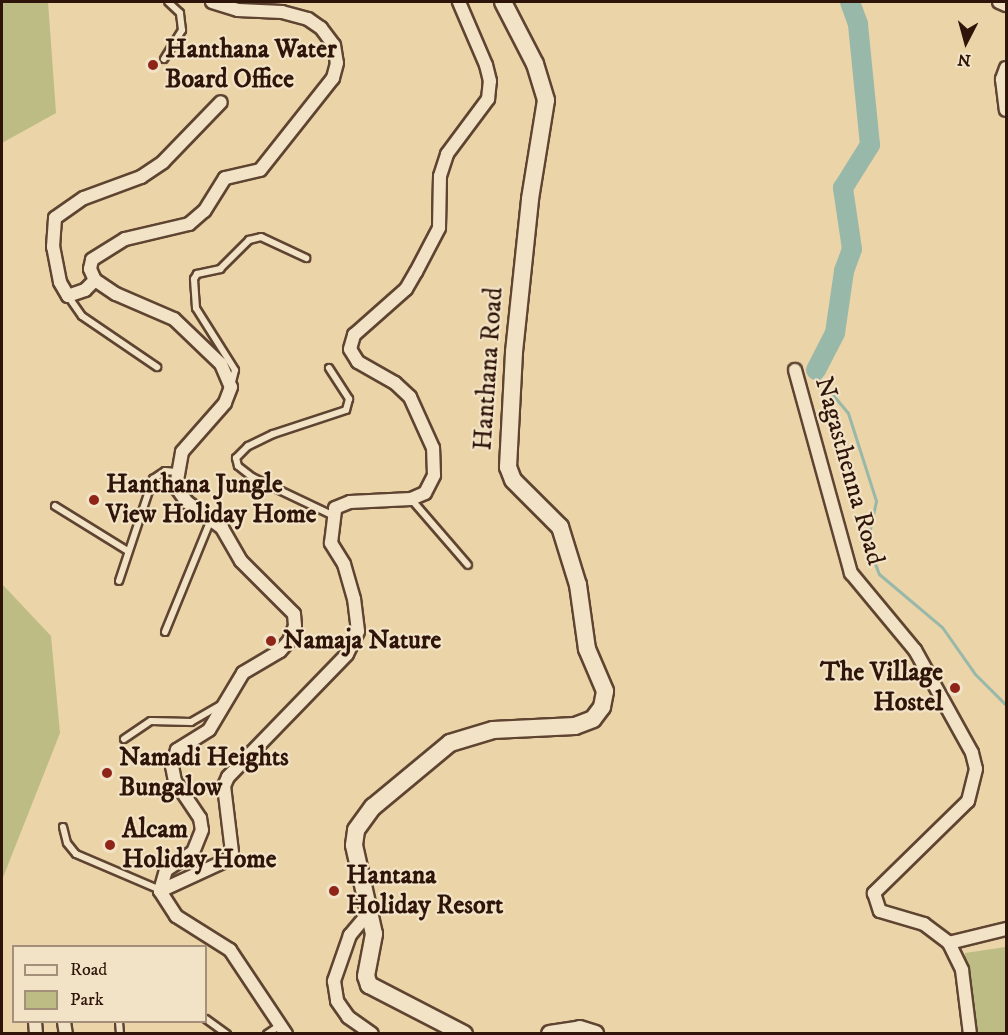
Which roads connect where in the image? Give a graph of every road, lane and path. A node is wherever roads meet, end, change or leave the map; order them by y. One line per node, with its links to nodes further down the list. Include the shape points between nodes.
1 (168, 2): 7 (lane, via 180,14 182,30)
2 (212, 2): 12 (street, via 238,10 282,12 308,19 334,45 337,63 333,78 260,170 225,178 204,211 189,224 125,239 105,250 92,260 90,269)
3 (459, 2): 19 (street, via 486,65 490,81 488,99 447,154 440,176 439,228 416,272 406,289 354,335 350,349 358,362 396,383 410,397 425,427 433,448 434,475 425,493)
4 (503, 2): 31 (street, Hanthana Road, via 536,64 546,100 515,340 508,467 513,480 560,527 578,585 587,649 605,691 598,713 575,726 493,730 450,743 373,807 356,830 354,845)
5 (999, 2): 6 (street)
6 (1006, 5)
7 (164, 60)
8 (1006, 68): 10 (street, via 1002,79)
9 (221, 102): 13 (street, via 163,162 141,177 84,198 56,218 53,247 60,282)
10 (1006, 110)
11 (306, 258): 17 (lane, via 261,237 249,240 220,269 197,274 194,279 196,309 235,370)
12 (95, 280): 13 (street, via 85,290); 17 (street, via 116,294 174,319 221,364)
13 (68, 296): 14 (lane, via 82,316)
14 (157, 367)
15 (329, 368): 21 (lane, via 349,399 346,410 273,434 248,446 236,458 238,466 252,477)
16 (795, 370): 33 (street, Nagasthenna Road, via 851,573 915,650 972,753 976,769 968,801 874,894 880,911 924,924)
17 (231, 387): 18 (street, via 225,403 182,452)
18 (176, 472): 22 (street, via 176,487 187,502); 23 (lane, via 165,471 153,479)
19 (411, 499): 21 (street, via 350,502 335,508); 24 (lane)
20 (55, 506): 23 (lane)
21 (332, 515): 30 (street, via 331,543 344,564 358,631 347,654 228,777 224,786 232,852 227,860)
22 (212, 518): 26 (lane); 27 (street, via 241,561 288,604 295,626 280,651 243,673)
23 (128, 551): 25 (lane)
24 (468, 566)
25 (118, 581)
26 (165, 632)
27 (222, 704): 28 (lane, via 191,722 151,721); 30 (street, via 208,730 177,750 172,766 175,781 200,818 202,830 193,852 166,870)
28 (124, 739)
29 (63, 827): 30 (lane, via 67,843 76,854)
30 (160, 891): 35 (street, via 176,916 230,950)
31 (371, 910): 38 (street, via 350,935 334,981 337,1000 348,1017); 39 (street, Hanthana Road, via 374,934 366,976 369,985)
32 (1006, 929): 33 (street)
33 (950, 943): 42 (street, via 962,970)
34 (207, 1020): 36 (lane)
35 (282, 1030): 37 (lane)
36 (228, 1034)
37 (267, 1034)
38 (372, 1034)
39 (464, 1034)
40 (550, 1034): 41 (street, via 580,1029)
41 (595, 1034)
42 (970, 1034)

